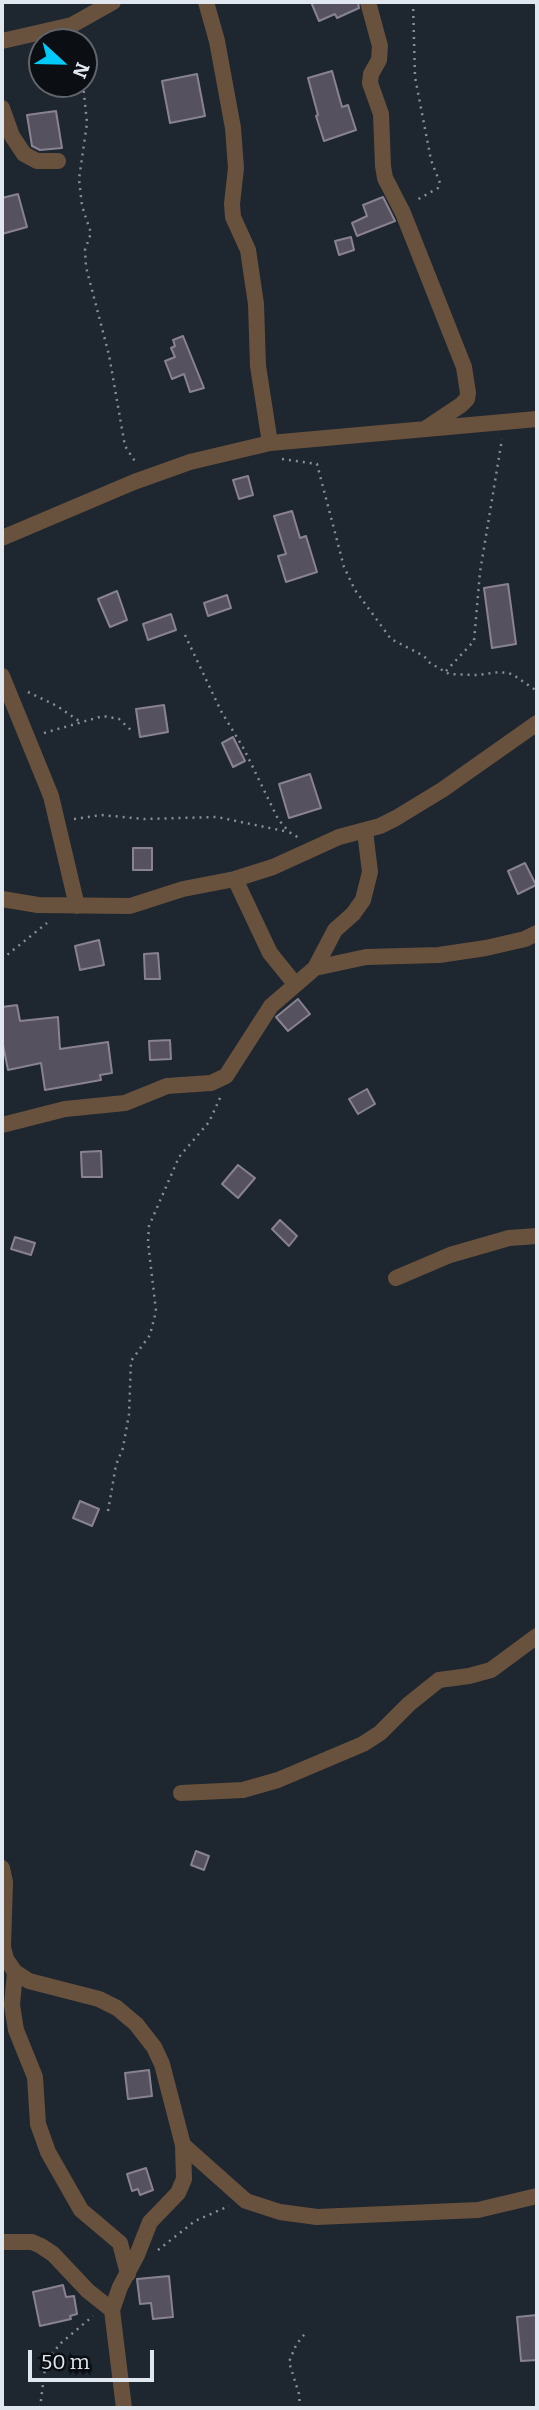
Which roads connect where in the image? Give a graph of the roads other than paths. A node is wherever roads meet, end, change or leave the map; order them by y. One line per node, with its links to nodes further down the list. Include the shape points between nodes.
1 (113, 2): 4 (street, via 72,25)
2 (206, 2): 9 (street, via 233,128 233,217 248,250 258,366)
3 (368, 2): 8 (street, via 380,46 370,83 382,114 383,166 464,367 468,393 461,405)
4 (2, 41)
5 (2, 108): 6 (street, via 24,154 37,161)
6 (58, 161)
7 (537, 419): 8 (street)
8 (422, 430): 9 (street)
9 (272, 450): 10 (street, via 190,462)
10 (2, 538)
11 (3, 679): 16 (street, via 51,796)
12 (537, 723): 13 (street, via 442,790)
13 (365, 831): 14 (street); 18 (street, via 370,872 366,892 353,914 332,934)
14 (235, 879): 16 (street, via 130,906); 19 (street, via 270,953)
15 (2, 899): 16 (street)
16 (70, 905)
17 (537, 933): 18 (street, via 475,950 366,957)
18 (315, 968): 19 (street)
19 (295, 984): 20 (street, via 275,1000 230,1072 215,1082 167,1086 125,1103 65,1109)
20 (2, 1125)
21 (537, 1236): 22 (street, via 497,1241)
22 (396, 1278)
23 (537, 1636): 24 (street, via 491,1670 439,1679 363,1745 243,1790)
24 (181, 1793)
25 (2, 1868): 26 (street, via 3,1947)
26 (15, 1972): 27 (street, via 29,1981 99,1999 136,2024 162,2064); 30 (street, via 12,2006 16,2030 35,2077 43,2138 81,2210 120,2243)
27 (183, 2145): 28 (street, via 246,2201 280,2212 317,2217 478,2210); 30 (street, via 184,2179 178,2193 150,2222)
28 (537, 2196)
29 (2, 2242): 31 (street, via 41,2246)
30 (128, 2274): 31 (street)
31 (109, 2308): 32 (street)
32 (124, 2408)

